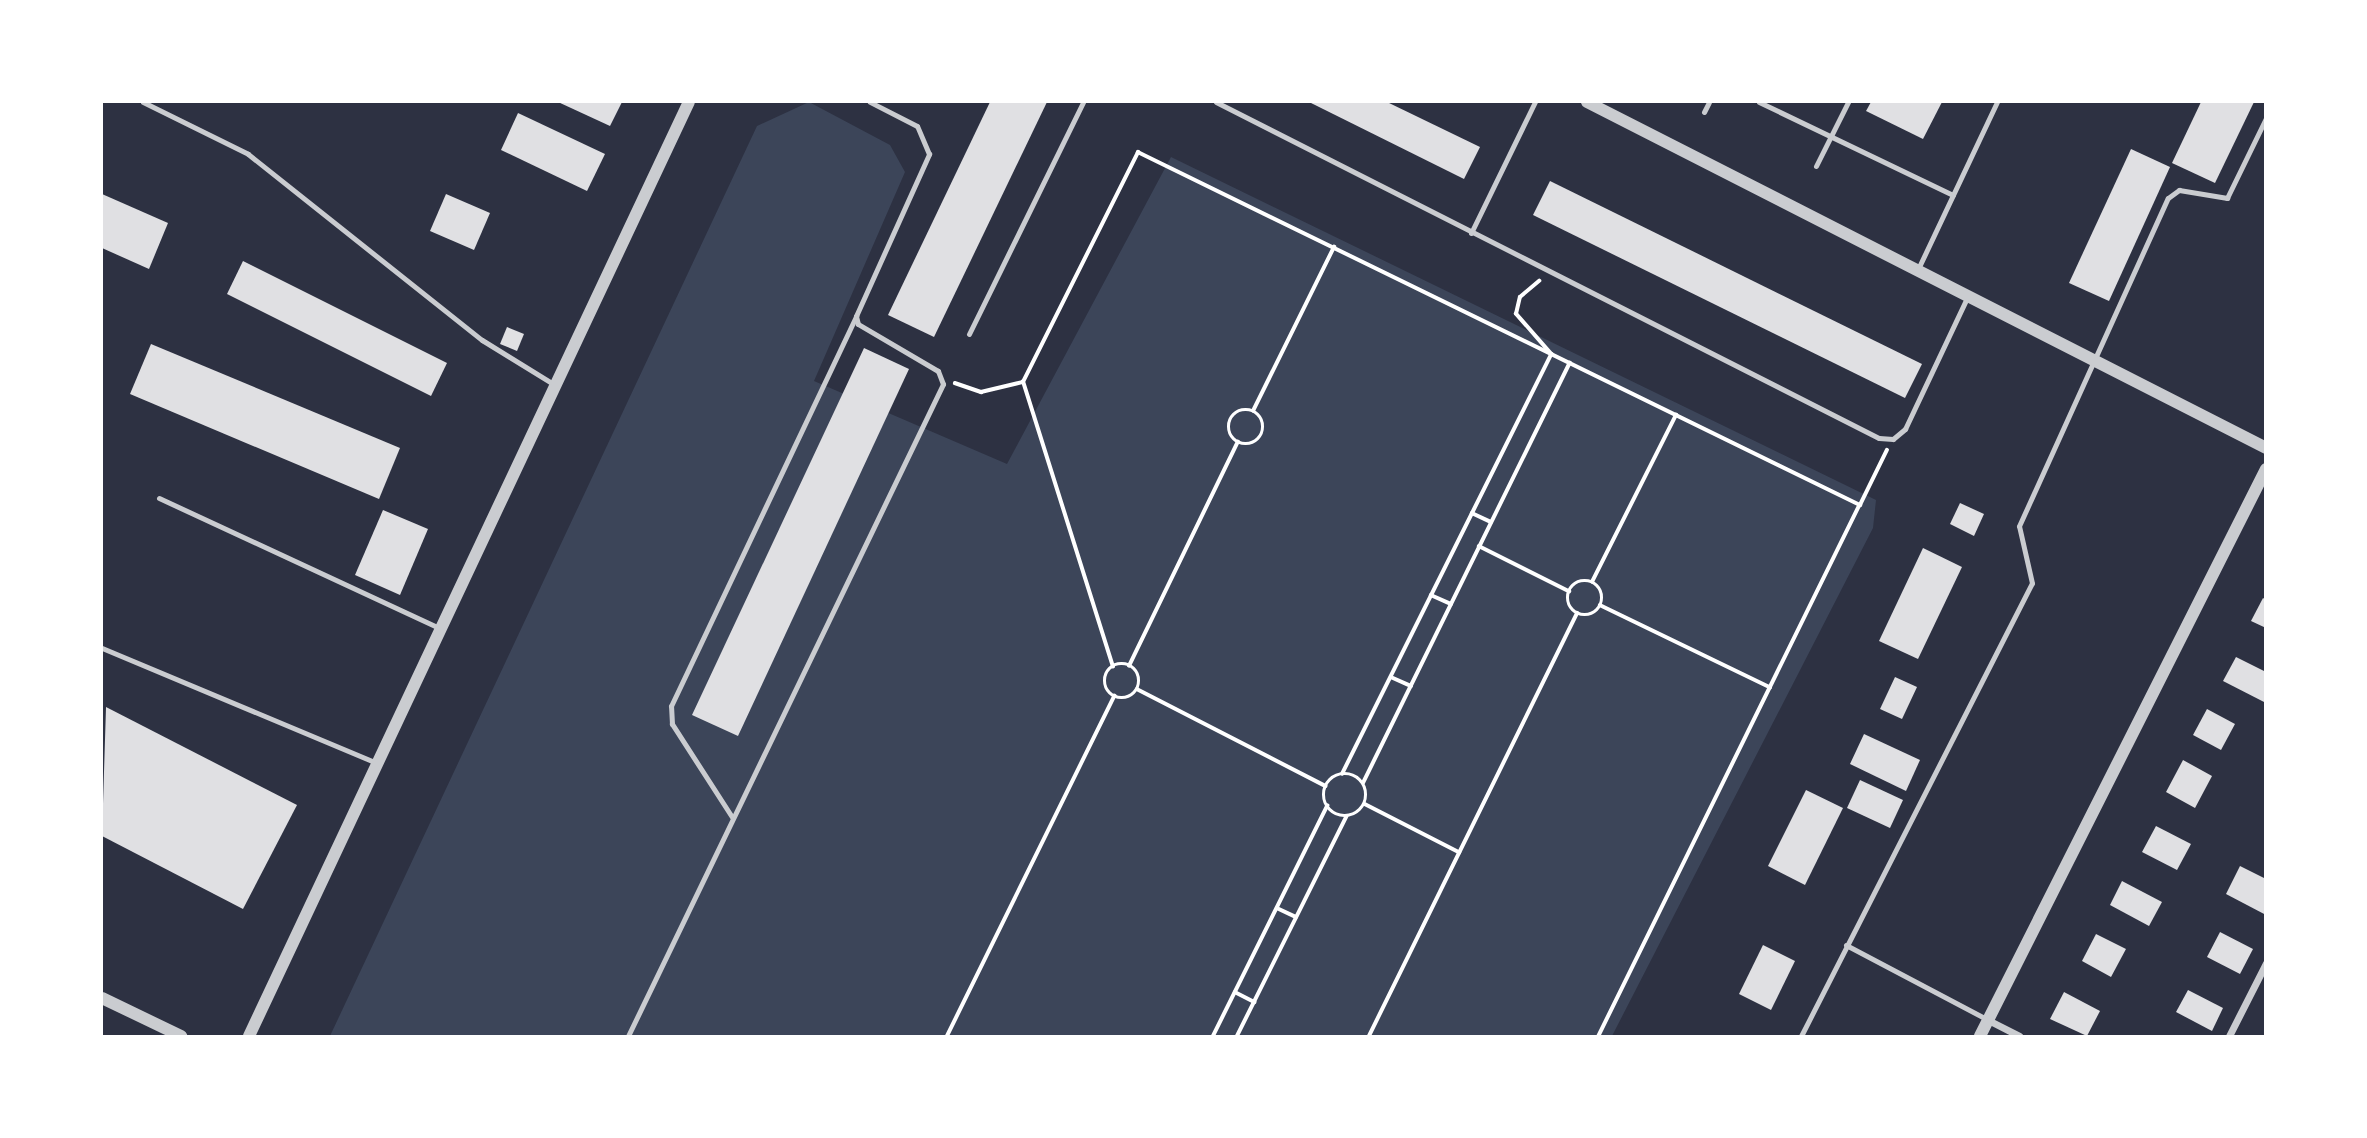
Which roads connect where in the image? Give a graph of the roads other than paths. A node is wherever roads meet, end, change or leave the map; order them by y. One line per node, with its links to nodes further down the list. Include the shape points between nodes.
1 (143, 102): 23 (lane, via 248,153 482,340)
2 (689, 102): 23 (street)
3 (870, 102): 20 (lane, via 917,126 929,154)
4 (1083, 102): 21 (lane)
5 (1216, 102): 17 (lane)
6 (1535, 102): 17 (lane)
7 (1587, 102): 18 (street)
8 (1709, 102): 12 (lane)
9 (1759, 102): 14 (lane)
10 (1847, 102): 14 (lane)
11 (1997, 102): 16 (lane)
12 (1704, 112)
13 (2266, 118): 22 (lane, via 2227,198 2179,190 2168,198)
14 (1830, 137): 15 (lane); 16 (lane)
15 (1816, 166)
16 (1953, 195): 18 (lane)
17 (1471, 233): 19 (lane, via 1880,438 1893,439 1905,429)
18 (1918, 269): 19 (street)
19 (1968, 295): 22 (street)
20 (856, 316): 30 (lane, via 671,706 672,724); 30 (lane, via 865,330 944,376)
21 (969, 334)
22 (2092, 359): 24 (street); 31 (lane, via 2019,526 2032,583)
23 (558, 387): 27 (street)
24 (2266, 448)
25 (2266, 469): 34 (street)
26 (159, 498): 27 (lane)
27 (439, 628): 29 (street)
28 (102, 648): 29 (lane)
29 (375, 762): 36 (street)
30 (732, 817): 37 (lane)
31 (1846, 945): 34 (lane); 38 (lane)
32 (2266, 963): 41 (street)
33 (102, 998): 35 (street)
34 (1988, 1020): 39 (street); 40 (street)
35 (181, 1037)
36 (249, 1037)
37 (628, 1037)
38 (1801, 1037)
39 (1980, 1037)
40 (2020, 1037)
41 (2229, 1037)

